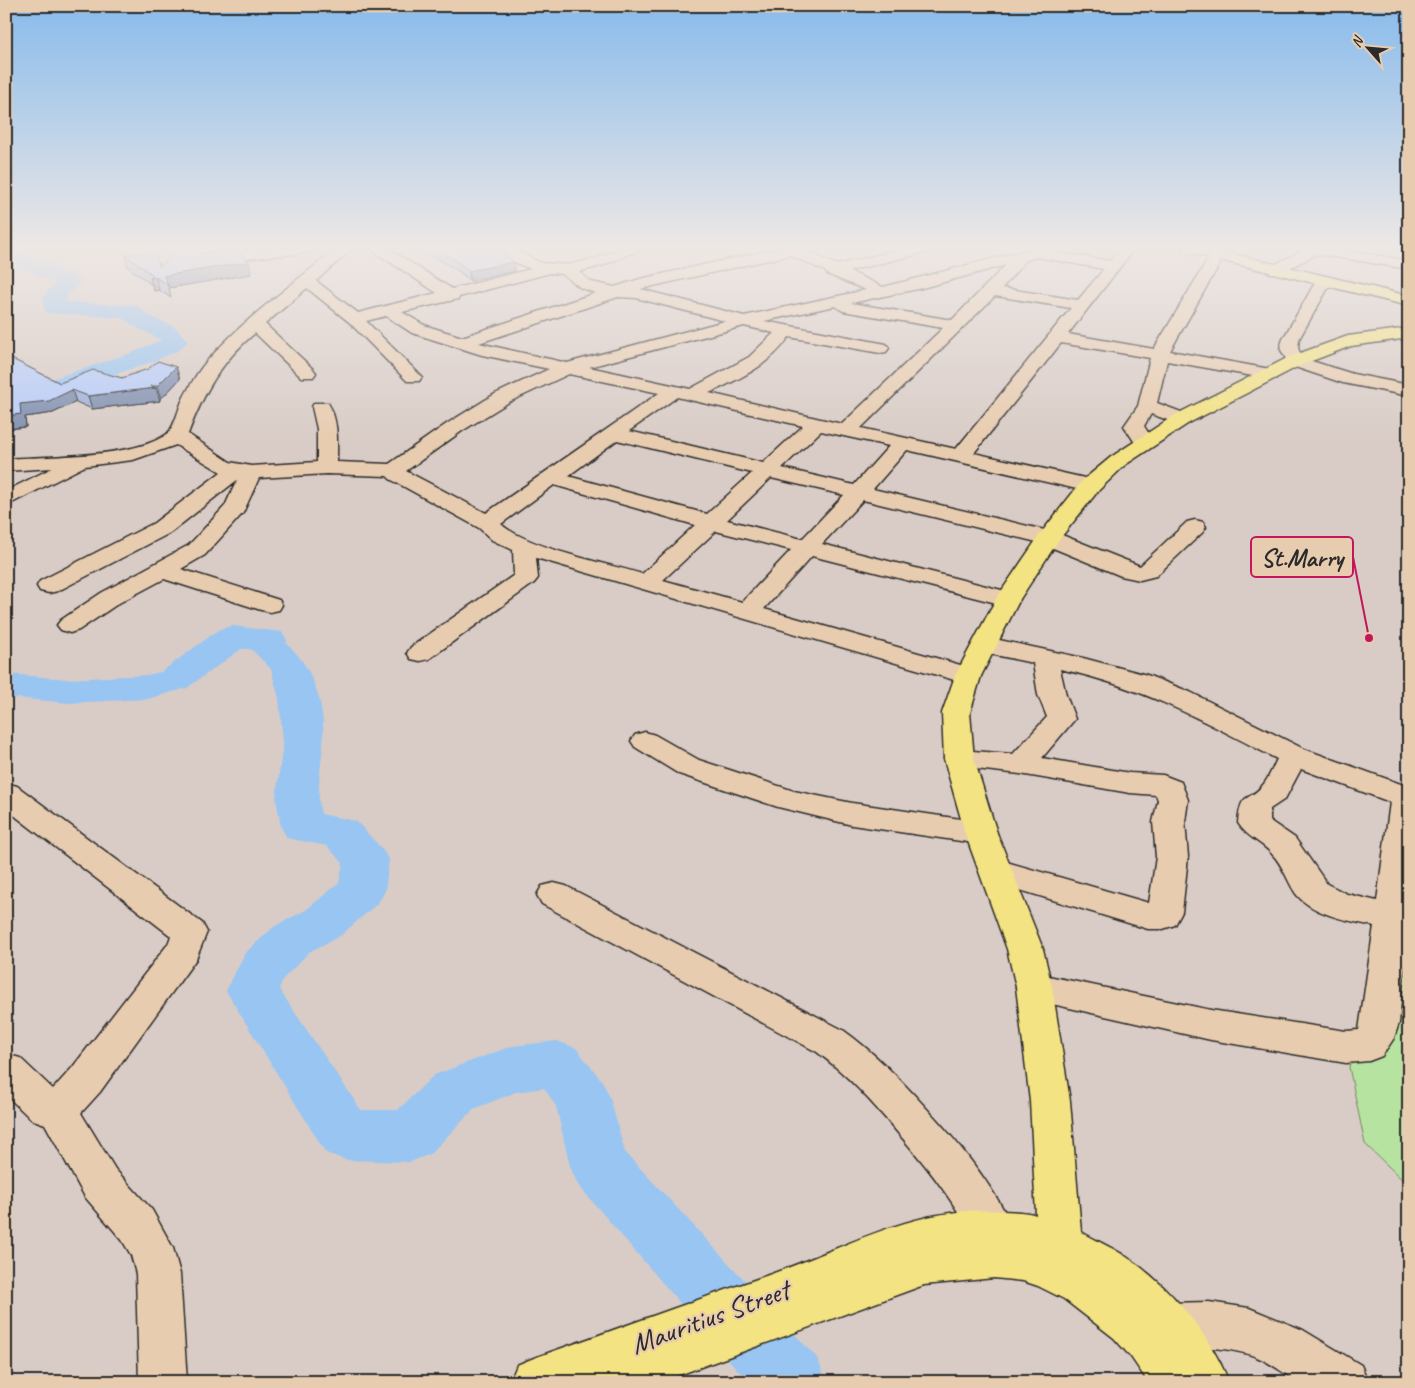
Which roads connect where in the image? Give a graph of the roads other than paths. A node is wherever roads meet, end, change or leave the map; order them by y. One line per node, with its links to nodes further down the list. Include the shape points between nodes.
1 (269, 313): 15 (street)
2 (347, 313): 13 (street)
3 (378, 313): 13 (street)
4 (392, 313): 20 (street, via 418,329)
5 (553, 313): 20 (street)
6 (715, 313): 14 (street)
7 (784, 313): 14 (street)
8 (882, 313): 16 (street)
9 (968, 313): 16 (street)
10 (1075, 313): 19 (street)
11 (1184, 313): 22 (street)
12 (1306, 313): 23 (street, via 1291,339 1289,348)
13 (355, 319): 27 (street)
14 (746, 320): 17 (street); 24 (street)
15 (255, 324): 25 (street); 36 (street, via 212,366 192,399)
16 (955, 325): 34 (street)
17 (784, 331): 21 (street); 29 (street, via 754,362)
18 (1409, 333): 23 (main road, via 1348,341)
19 (1056, 337): 22 (street); 39 (street)
20 (462, 343): 24 (street)
21 (880, 348)
22 (1160, 354): 26 (street); 30 (street)
23 (1294, 361): 26 (main road); 28 (street, via 1348,379)
24 (567, 368): 29 (street); 43 (street, via 502,398)
25 (307, 374)
26 (1270, 374): 32 (main road)
27 (413, 377)
28 (1409, 391)
29 (683, 393): 33 (street); 35 (street)
30 (1148, 406): 32 (street); 37 (street, via 1134,426)
31 (321, 407): 42 (street, via 327,428)
32 (1182, 419): 37 (main road)
33 (816, 425): 34 (street); 45 (street)
34 (846, 432): 38 (street)
35 (615, 434): 45 (street); 46 (street)
36 (177, 436): 40 (street, via 133,454); 44 (street, via 224,467)
37 (1144, 442): 47 (main road)
38 (902, 444): 39 (street); 48 (street)
39 (960, 457): 47 (street)
40 (80, 461): 41 (street); 49 (street)
41 (6, 465)
42 (327, 468): 43 (street); 44 (street)
43 (394, 470): 51 (street, via 397,475)
44 (244, 471): 56 (street, via 235,508 197,550); 58 (street, via 162,528)
45 (767, 471): 48 (street); 50 (street)
46 (552, 478): 50 (street); 51 (street)
47 (1090, 486): 53 (main road)
48 (859, 493): 53 (street); 55 (street)
49 (6, 500)
50 (709, 522): 55 (street); 57 (street)
51 (487, 523): 54 (street, via 500,535)
52 (1195, 527): 53 (street, via 1148,571 1140,573)
53 (1049, 538): 59 (main road)
54 (524, 547): 57 (street); 64 (street, via 526,578)
55 (804, 547): 59 (street); 61 (street)
56 (162, 570): 60 (street); 62 (street, via 110,598)
57 (646, 583): 61 (street)
58 (49, 586)
59 (1008, 600): 63 (main road)
60 (270, 605)
61 (747, 612): 66 (street)
62 (70, 626)
63 (985, 645): 65 (street); 66 (main road)
64 (420, 653)
65 (1045, 658): 68 (street, via 1136,681 1180,698); 70 (street, via 1052,695 1062,714 1061,719)
66 (968, 676): 69 (main road, via 956,713)
67 (645, 742): 73 (street, via 689,767 788,800 852,814)
68 (1294, 756): 72 (street); 76 (street, via 1274,792 1255,804 1254,823 1257,828 1283,845 1318,896)
69 (959, 759): 70 (street); 73 (main road)
70 (1020, 764): 74 (street, via 1130,783 1163,785 1170,789 1173,800 1169,822 1172,856 1165,912 1163,916 1148,916)
71 (6, 793): 79 (street, via 190,932 184,949 86,1080)
72 (1407, 798): 76 (street)
73 (981, 833): 74 (main road)
74 (996, 871): 77 (main road, via 1025,949)
75 (554, 895): 80 (street, via 830,1041 851,1056 871,1072 943,1154 968,1186)
76 (1392, 917): 77 (street, via 1380,1023 1369,1045 1346,1047 1211,1025)
77 (1034, 987): 81 (main road, via 1050,1101)
78 (6, 1070): 79 (street, via 45,1107)
79 (57, 1109): 84 (street, via 100,1184 137,1225 151,1248 158,1274)
80 (999, 1244): 81 (main road, Mauritius Street, via 1034,1262); 83 (main road, Mauritius Street, via 965,1257 924,1263 805,1294)
81 (1059, 1258): 82 (main road, Mauritius Street, via 1094,1294)
82 (1156, 1331): 87 (main road); 88 (main road); 89 (street, via 1218,1326 1249,1331 1281,1344)
83 (655, 1348): 85 (main road, Mauritius Street); 86 (main road, Mauritius Street)
84 (163, 1382)
85 (534, 1382)
86 (600, 1382)
87 (1176, 1382)
88 (1205, 1382)
89 (1344, 1382)

